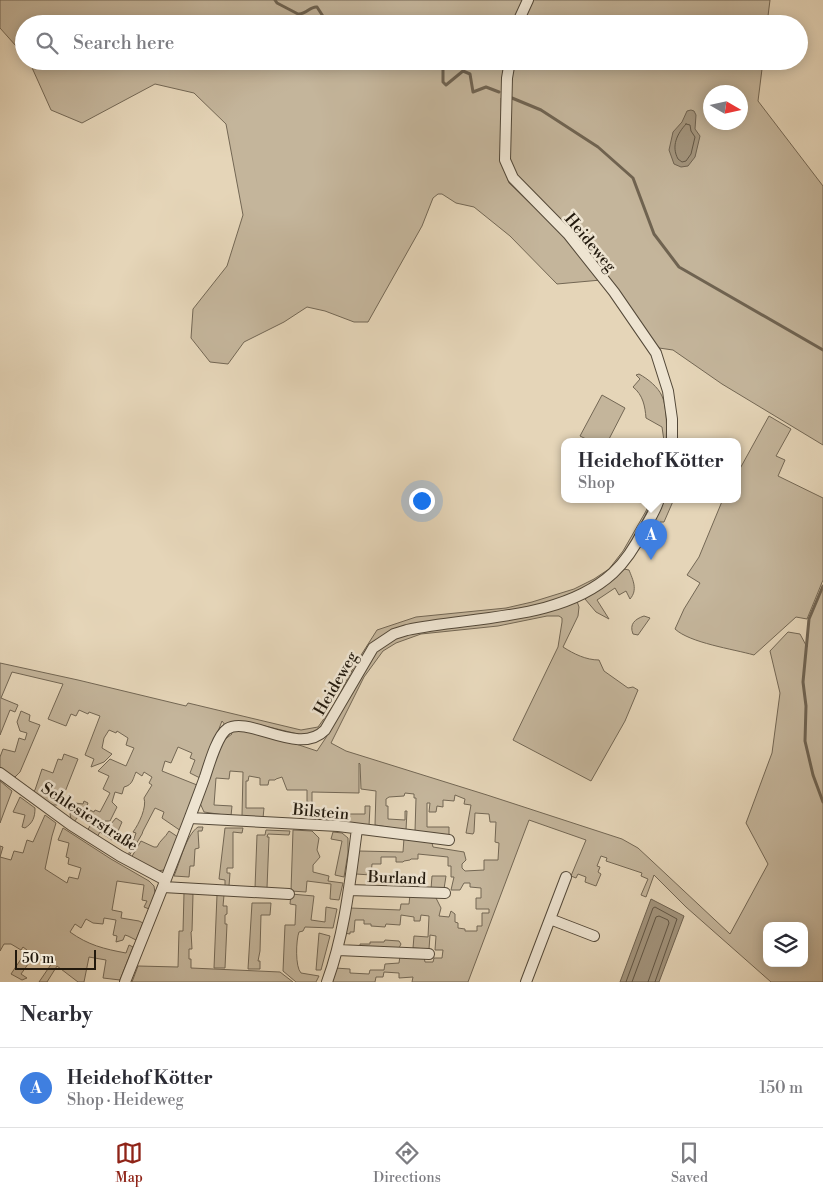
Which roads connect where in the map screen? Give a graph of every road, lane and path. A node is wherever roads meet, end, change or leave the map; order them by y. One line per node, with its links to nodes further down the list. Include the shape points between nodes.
1 (528, 0): 2 (street)
2 (521, 15)
3 (508, 70): 4 (street, Heideweg, via 505,160 513,178 568,234 656,353 668,391)
4 (672, 438)
5 (657, 503): 7 (street, Heideweg, via 635,547 614,573 573,598 533,611 406,630 373,648 321,735 296,740 241,726 228,728 212,757)
6 (0, 773): 11 (street, Schlesierstraße, via 71,826)
7 (190, 818): 8 (street, Bilstein); 11 (street, Heideweg)
8 (357, 829): 9 (street, Bilstein); 12 (street, Burland)
9 (449, 840)
10 (566, 877): 15 (street)
11 (164, 884): 14 (street); 19 (street, Heideweg)
12 (349, 890): 13 (street, Burland); 17 (street, Burland)
13 (445, 893)
14 (288, 894)
15 (550, 919): 16 (street); 21 (street)
16 (594, 936)
17 (338, 950): 18 (street); 20 (street, Burland)
18 (429, 954)
19 (125, 982)
20 (327, 982)
21 (526, 982)

